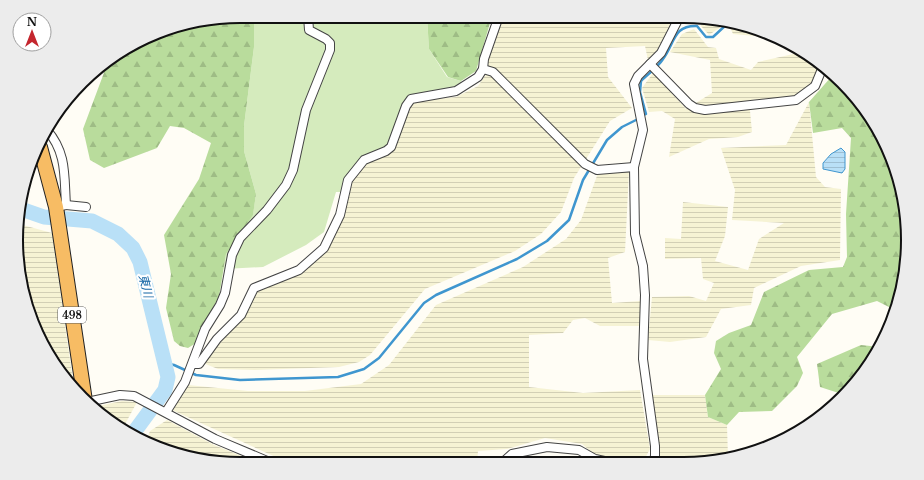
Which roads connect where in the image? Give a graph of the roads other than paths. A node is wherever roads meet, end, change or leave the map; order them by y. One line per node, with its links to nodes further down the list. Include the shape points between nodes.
1 (308, 23): 12 (street, via 309,30 330,43 330,50 306,110 293,170 279,196 240,238 232,255 223,299 205,329)
2 (497, 23): 5 (street)
3 (676, 23): 4 (street, via 661,52)
4 (650, 64): 6 (street, via 689,104 705,110 796,100 815,86); 9 (street, via 634,84 643,125)
5 (483, 69): 9 (street, via 493,72 585,164 597,170); 12 (street, via 478,77 456,91 410,100 391,147 364,160 348,180 340,215 324,248 299,270 254,288 241,315 217,339 199,364)
6 (821, 72)
7 (50, 134): 10 (street, via 63,159)
8 (42, 152): 10 (highway, 498)
9 (634, 167): 19 (street, via 634,234 643,266 643,359)
10 (61, 206): 11 (street); 13 (highway, 498, via 59,230)
11 (86, 207)
12 (193, 364): 15 (street, via 185,382)
13 (84, 390)
14 (94, 400): 15 (street, via 120,395 134,396)
15 (164, 411): 16 (street, via 215,439)
16 (258, 457)
17 (509, 457): 18 (street, via 512,454 547,447 579,450)
18 (591, 457)
19 (654, 457)

